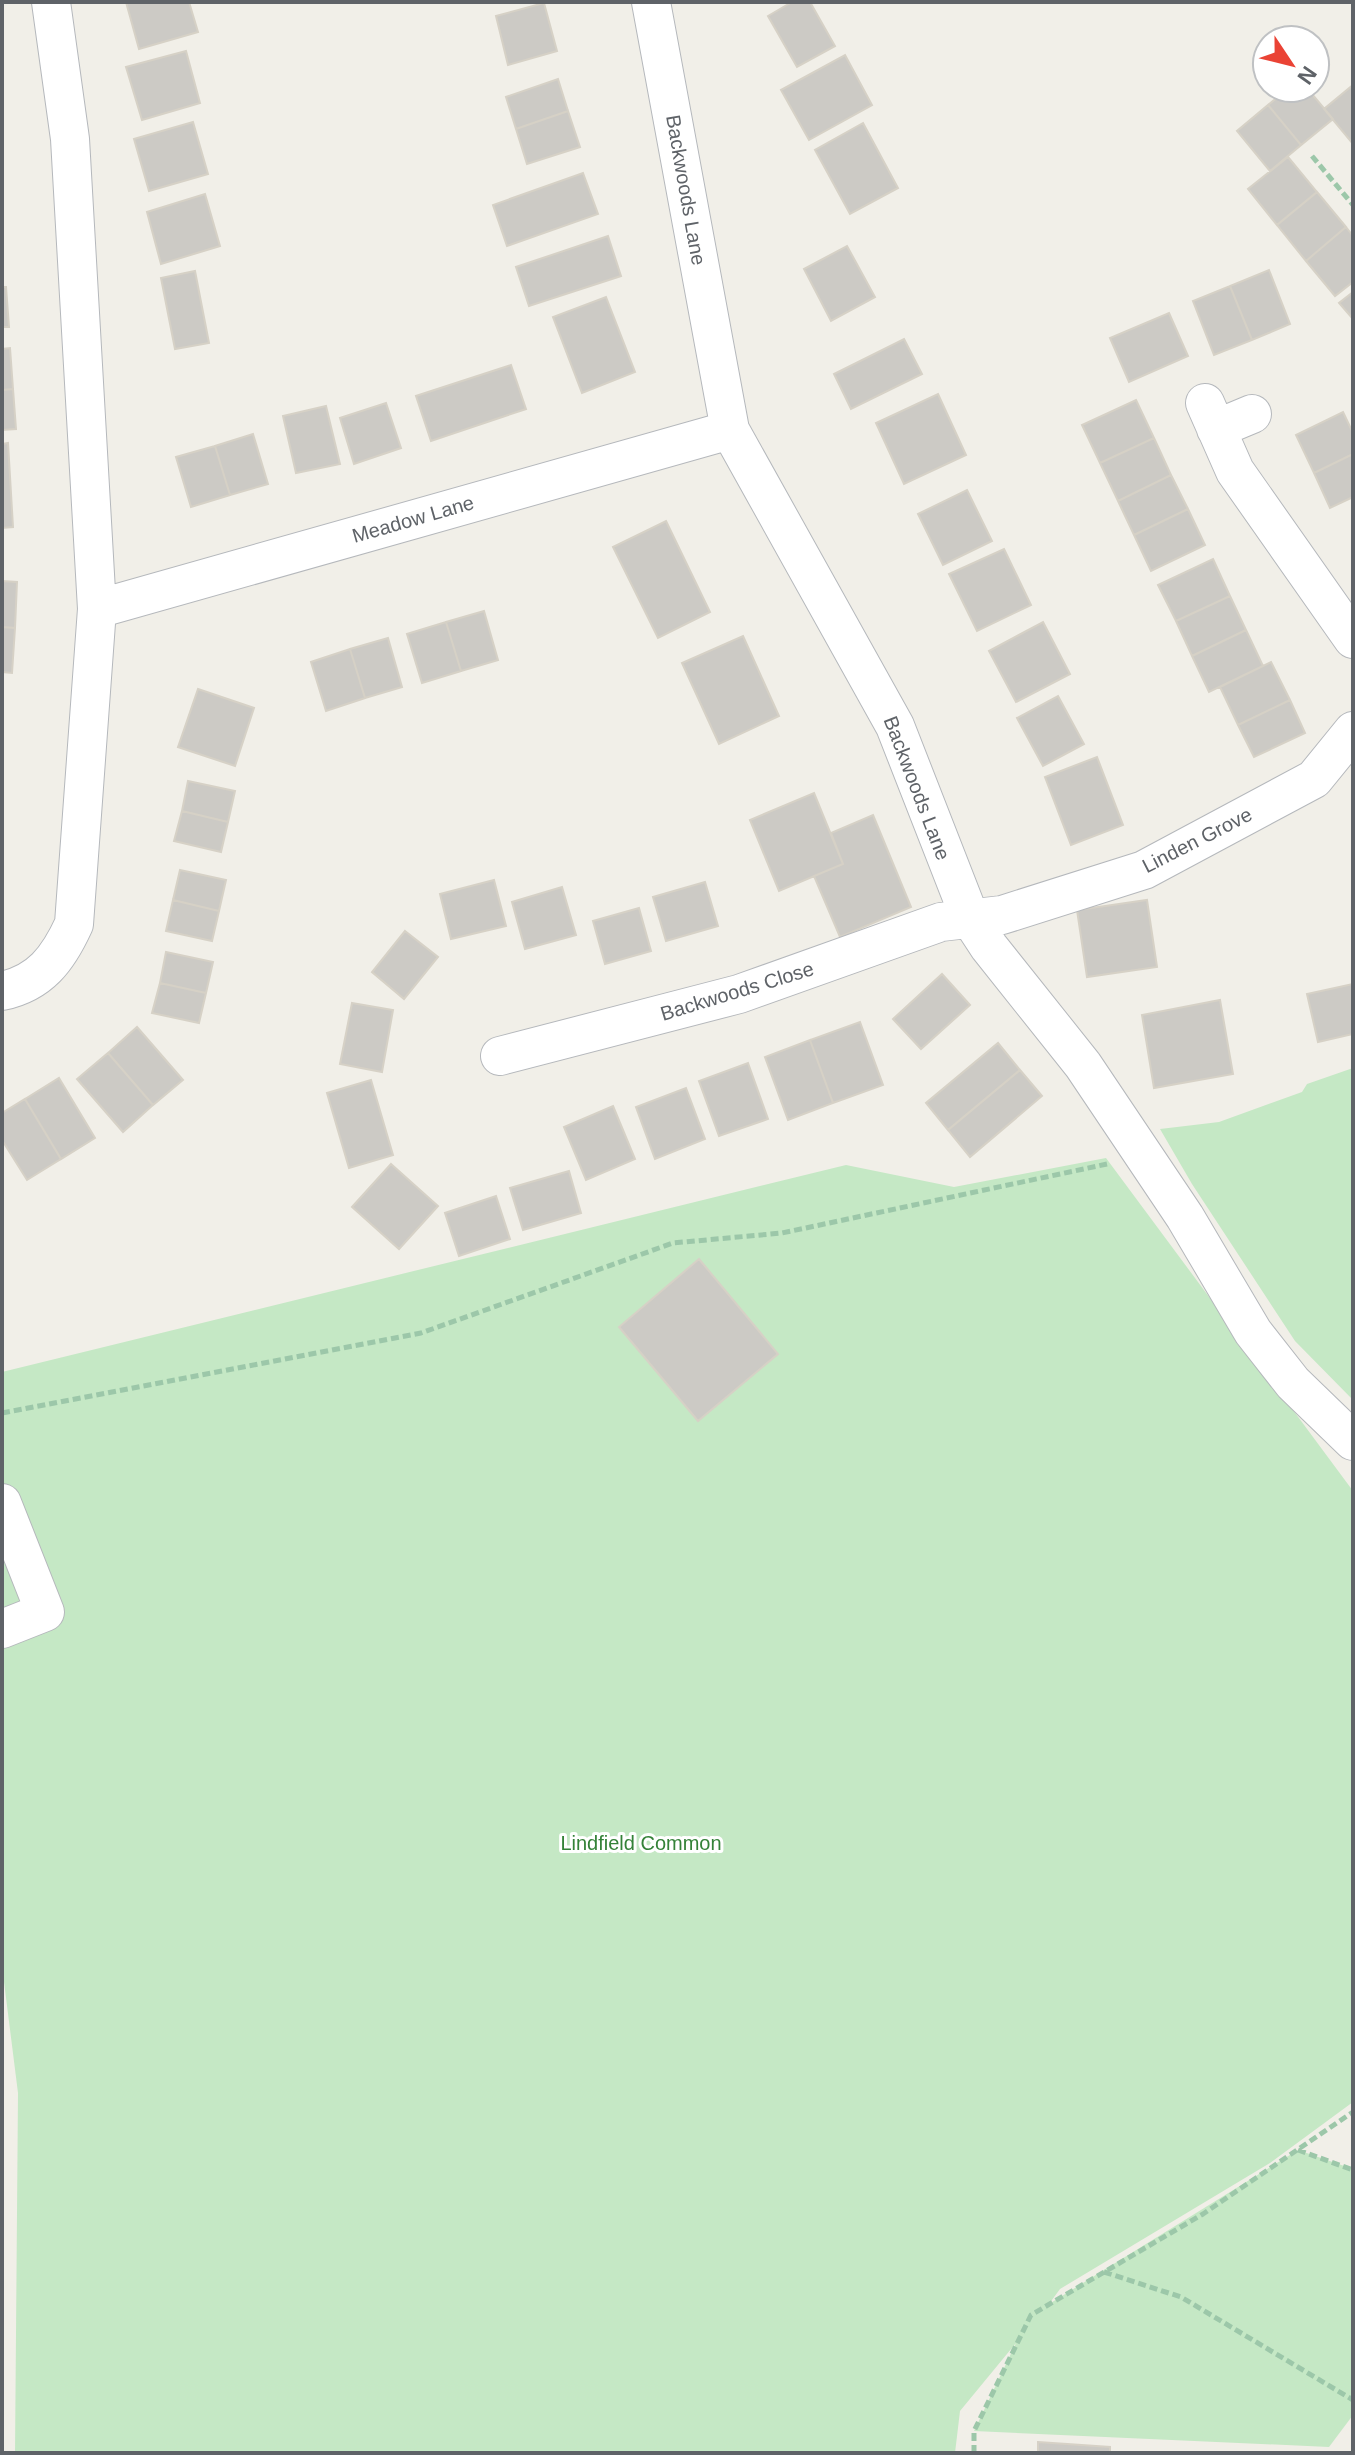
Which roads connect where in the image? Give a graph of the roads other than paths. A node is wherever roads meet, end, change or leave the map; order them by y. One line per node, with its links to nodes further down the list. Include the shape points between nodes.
1 (51, 2): 5 (street, via 70,139)
2 (651, 2): 4 (street, Backwoods Lane)
3 (1252, 414): 6 (street, via 1210,416 1235,471)
4 (730, 430): 5 (street, Meadow Lane); 8 (street, Backwoods Lane, via 895,726)
5 (97, 609): 9 (street, via 74,924 41,975)
6 (1353, 639)
7 (1353, 731): 8 (street, Linden Grove, via 1314,779 1144,870 1002,915)
8 (970, 918): 10 (street, Backwoods Close, via 941,922 739,994); 11 (street, Backwoods Lane, via 1083,1065 1253,1332 1293,1383)
9 (2, 991)
10 (500, 1056)
11 (1353, 1441)
12 (2, 1503): 13 (street, via 45,1612)
13 (2, 1629)

